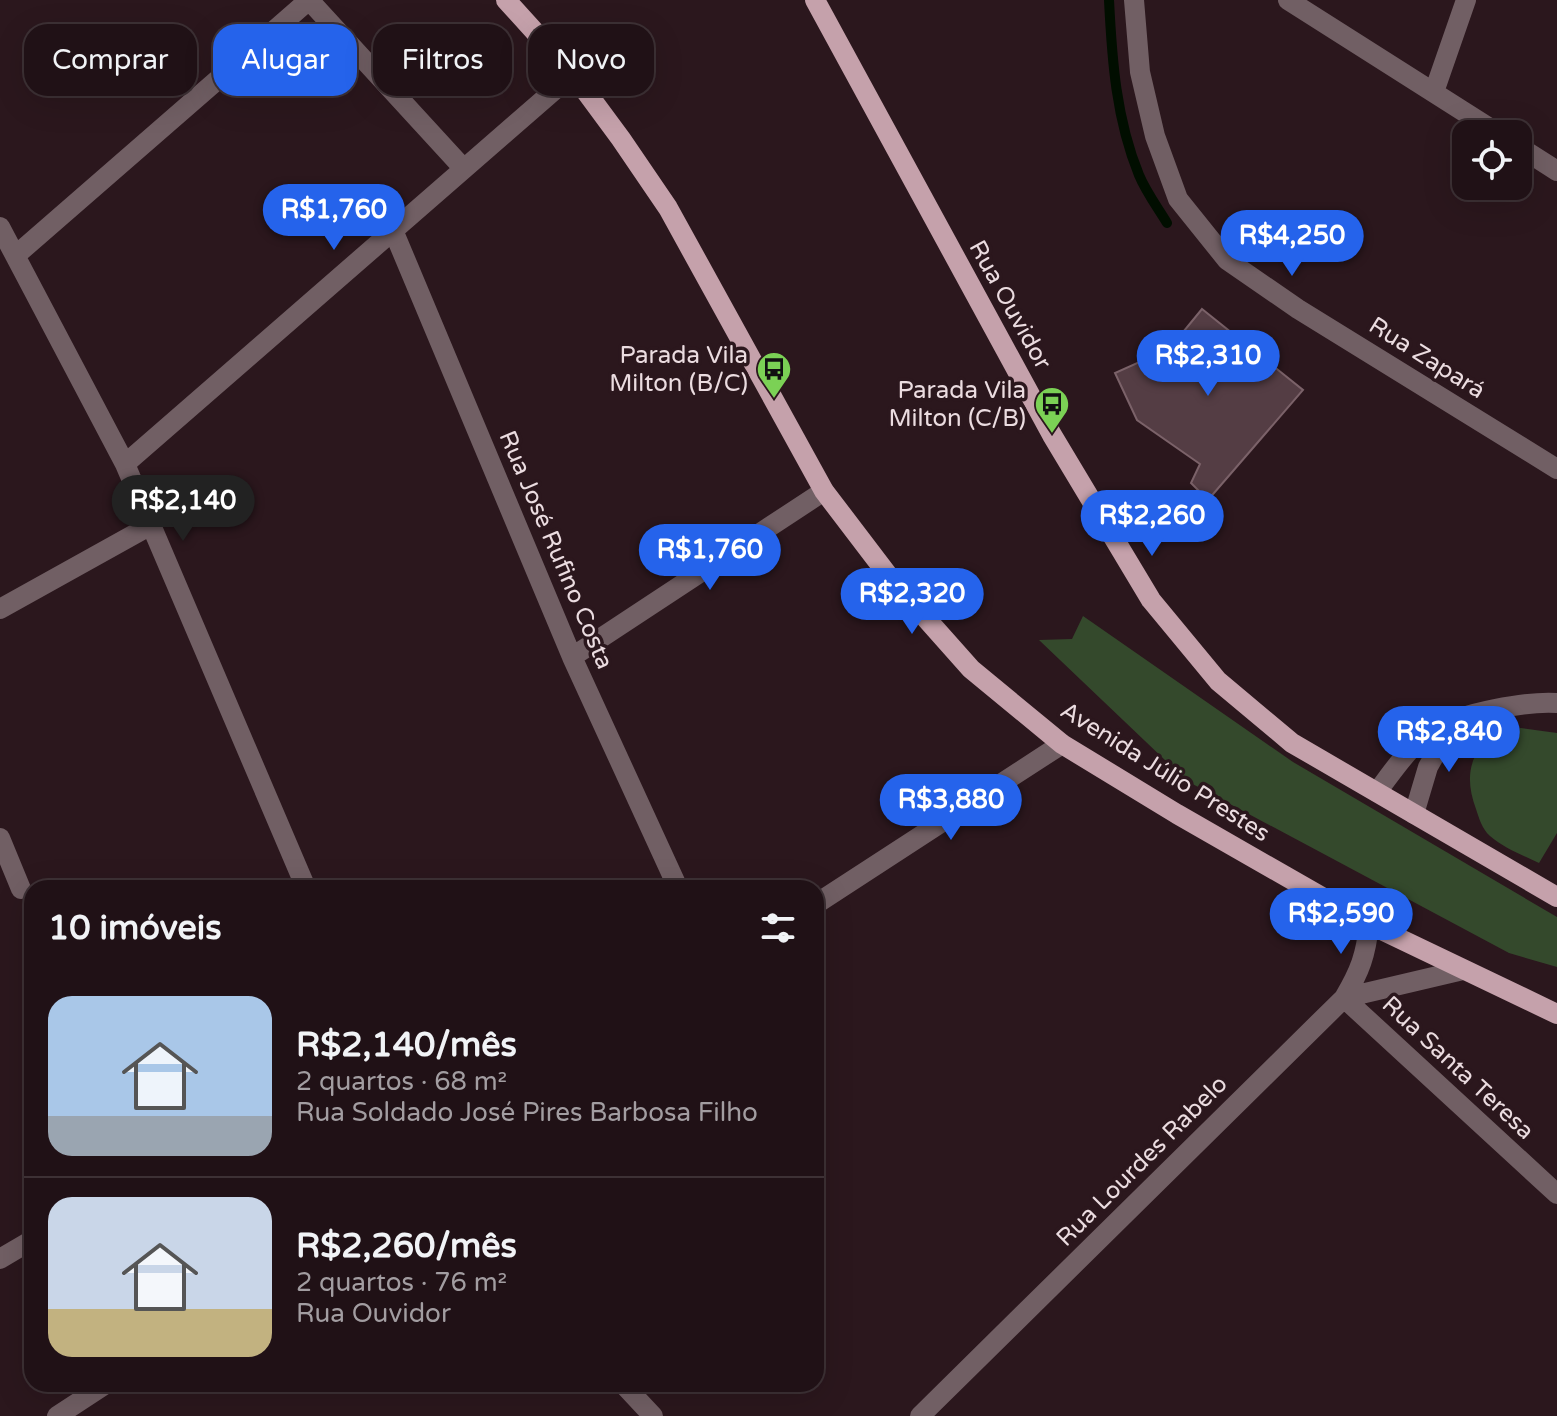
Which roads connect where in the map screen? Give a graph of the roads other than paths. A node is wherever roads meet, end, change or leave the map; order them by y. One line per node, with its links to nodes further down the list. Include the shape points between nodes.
1 (309, 0): 13 (street); 17 (street)
2 (506, 0): 7 (main road, Avenida Júlio Prestes)
3 (815, 0): 27 (main road, Rua Ouvidor, via 1052,435 1151,600 1218,681 1292,743)
4 (1134, 0): 19 (street, Rua Zapará, via 1140,72 1155,136 1178,199 1227,260)
5 (1288, 0): 8 (street)
6 (1466, 0): 8 (street)
7 (528, 24)
8 (1434, 92): 11 (street)
9 (548, 96): 13 (street)
10 (589, 96): 20 (main road, Avenida Júlio Prestes, via 668,208)
11 (1477, 120)
12 (1532, 155): 14 (street)
13 (464, 169): 16 (street)
14 (1557, 171)
15 (0, 227): 17 (street)
16 (393, 230): 18 (street); 23 (street, Rua José Rufino Costa)
17 (15, 256): 18 (street)
18 (125, 464): 21 (street)
19 (1557, 469)
20 (824, 491): 23 (street); 26 (main road, Avenida Júlio Prestes, via 891,579 971,669)
21 (151, 525): 22 (street); 30 (street)
22 (0, 609)
23 (572, 657): 31 (street, Rua José Rufino Costa)
24 (1557, 703): 25 (street, via 1538,702)
25 (1453, 722): 27 (street, via 1421,741); 28 (street, via 1428,767)
26 (1062, 744): 34 (street); 35 (main road, Avenida Júlio Prestes)
27 (1377, 792): 28 (main road, Rua Ouvidor)
28 (1414, 814): 33 (main road, Rua Ouvidor)
29 (0, 838): 32 (street)
30 (303, 880)
31 (674, 880)
32 (21, 889)
33 (1557, 897)
34 (824, 899)
35 (1369, 924): 36 (main road, Avenida Júlio Prestes); 37 (street, Rua Lourdes Rabelo, via 1367,951)
36 (1463, 970): 37 (street, Rua Santa Teresa); 38 (main road, Avenida Júlio Prestes)
37 (1344, 998): 39 (street, Rua Santa Teresa); 46 (street, Rua Lourdes Rabelo)
38 (1557, 1014)
39 (1557, 1194)
40 (24, 1245): 41 (street)
41 (0, 1259)
42 (94, 1392): 44 (street)
43 (630, 1392): 45 (street)
44 (57, 1416)
45 (653, 1416)
46 (920, 1416)

